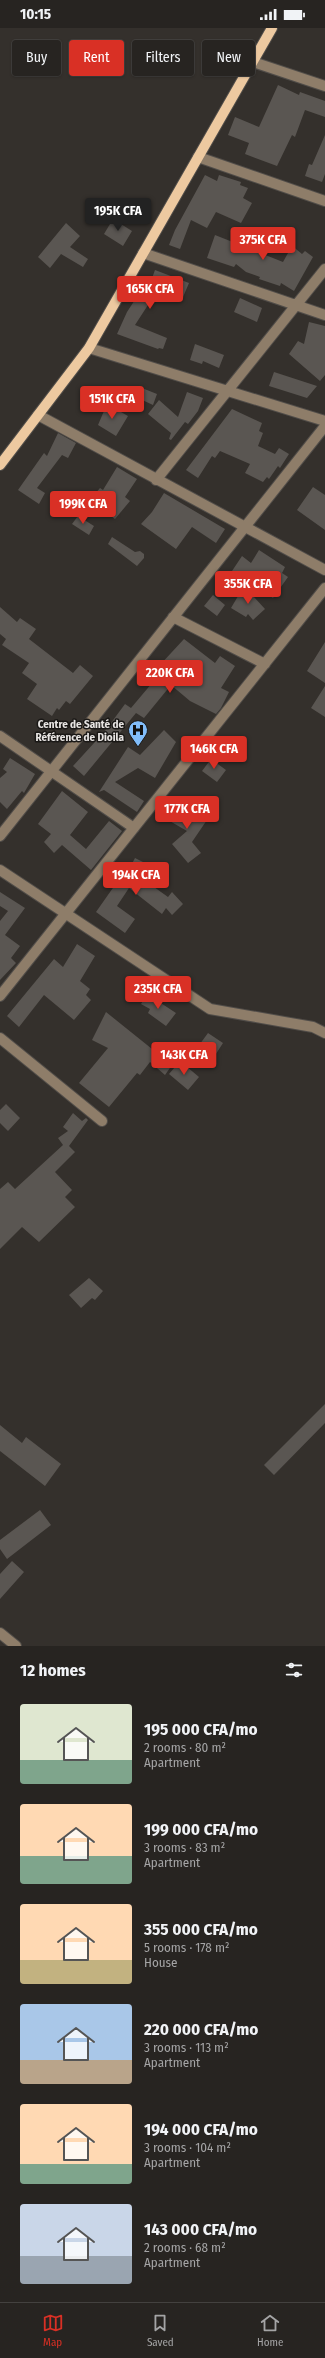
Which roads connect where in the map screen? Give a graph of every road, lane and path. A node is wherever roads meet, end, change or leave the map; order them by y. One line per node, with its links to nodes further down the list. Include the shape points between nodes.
1 (272, 28): 2 (main road)
2 (255, 58)
3 (255, 63): 5 (street)
4 (245, 76): 6 (main road)
5 (325, 86)
6 (198, 157): 7 (street); 8 (main road)
7 (325, 201)
8 (143, 253): 10 (street); 12 (main road)
9 (325, 269): 10 (street)
10 (296, 306): 11 (street); 13 (street)
11 (325, 315)
12 (89, 348): 13 (street); 14 (main road)
13 (226, 392): 15 (street); 18 (street)
14 (38, 415): 17 (main road); 18 (street)
15 (325, 422)
16 (325, 426): 19 (street)
17 (0, 465)
18 (156, 480): 19 (street)
19 (244, 527): 20 (street); 22 (street)
20 (325, 570)
21 (325, 588): 23 (street)
22 (173, 617): 23 (street); 25 (street)
23 (265, 664): 26 (street)
24 (0, 736): 25 (street)
25 (51, 772): 26 (street); 27 (street)
26 (134, 828): 29 (street)
27 (0, 836)
28 (0, 870): 29 (street)
29 (66, 913): 30 (street); 31 (street, via 210,1009 313,1028)
30 (0, 996)
31 (325, 1033)
32 (0, 1038): 33 (street)
33 (102, 1122)
34 (0, 1633): 35 (street)
35 (16, 1646)

